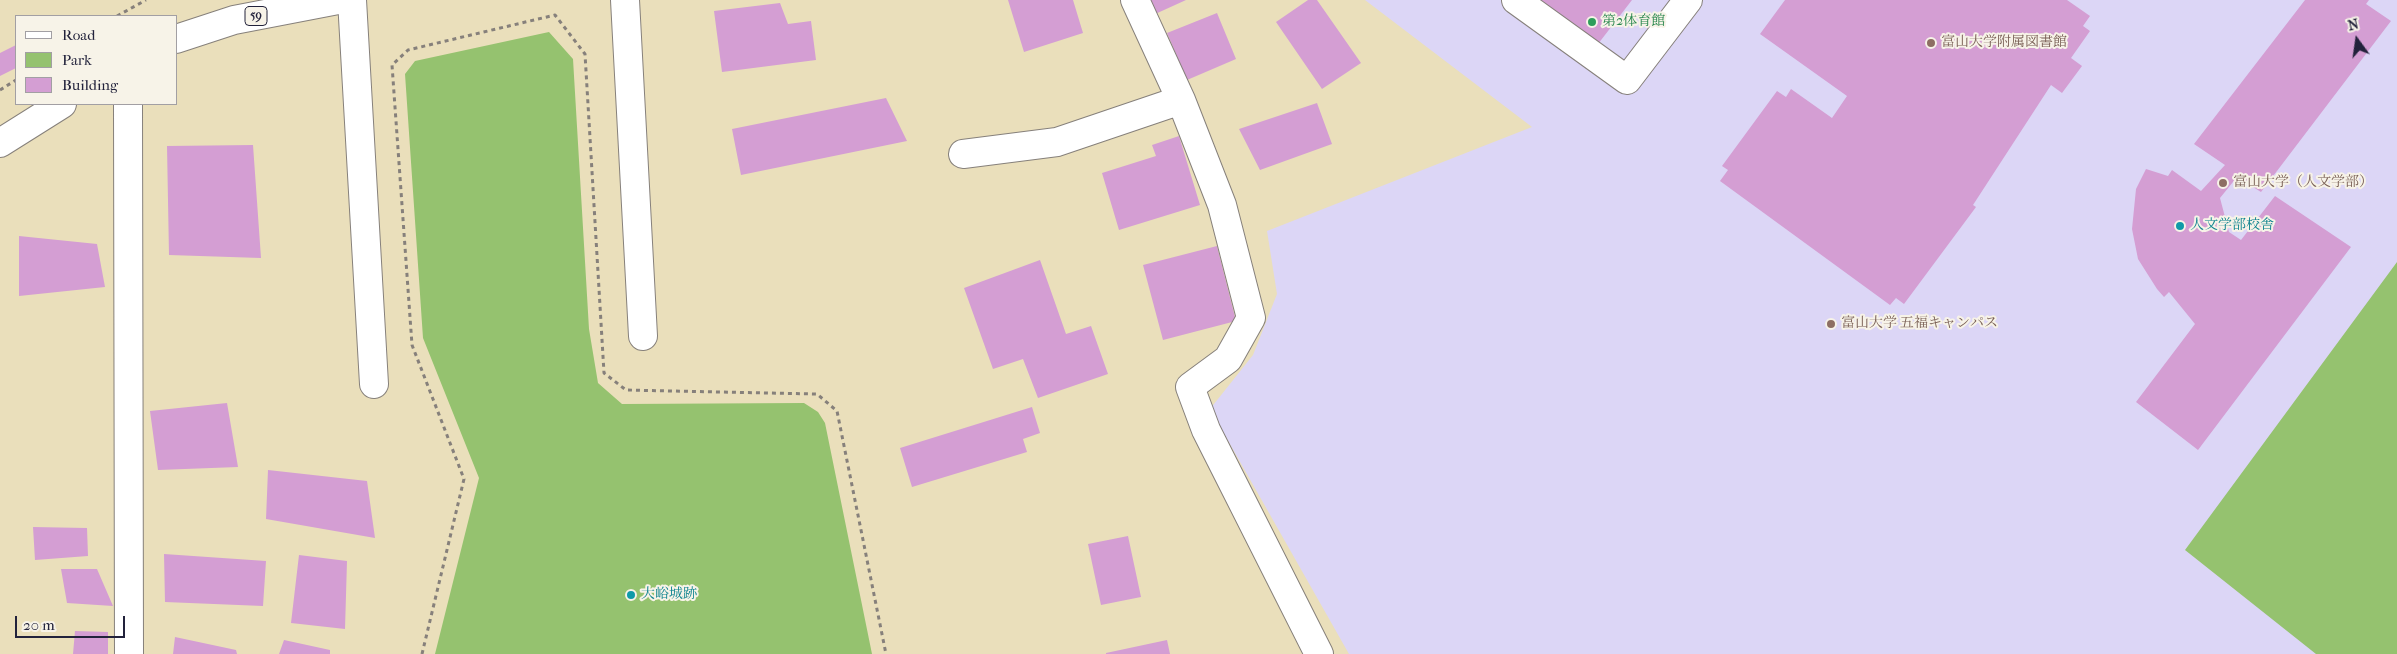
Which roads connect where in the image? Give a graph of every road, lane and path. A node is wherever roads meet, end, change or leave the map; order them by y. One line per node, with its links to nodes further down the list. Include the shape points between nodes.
1 (146, 0): 8 (path)
2 (338, 0): 9 (street, 59, via 234,20)
3 (352, 0): 19 (street)
4 (625, 0): 18 (street)
5 (1135, 0): 13 (street)
6 (1516, 0): 7 (street, via 1627,80)
7 (1688, 0)
8 (119, 15)
9 (178, 38)
10 (392, 65): 21 (path, via 412,345 464,479)
11 (15, 81): 12 (path)
12 (0, 90)
13 (1181, 100): 17 (street, via 1056,142); 22 (street, via 1222,205 1251,318 1228,359 1190,387 1206,430)
14 (60, 105): 16 (street)
15 (128, 105): 20 (street)
16 (0, 143)
17 (963, 154)
18 (644, 336)
19 (374, 384)
20 (128, 654)
21 (422, 654)
22 (1319, 654)

